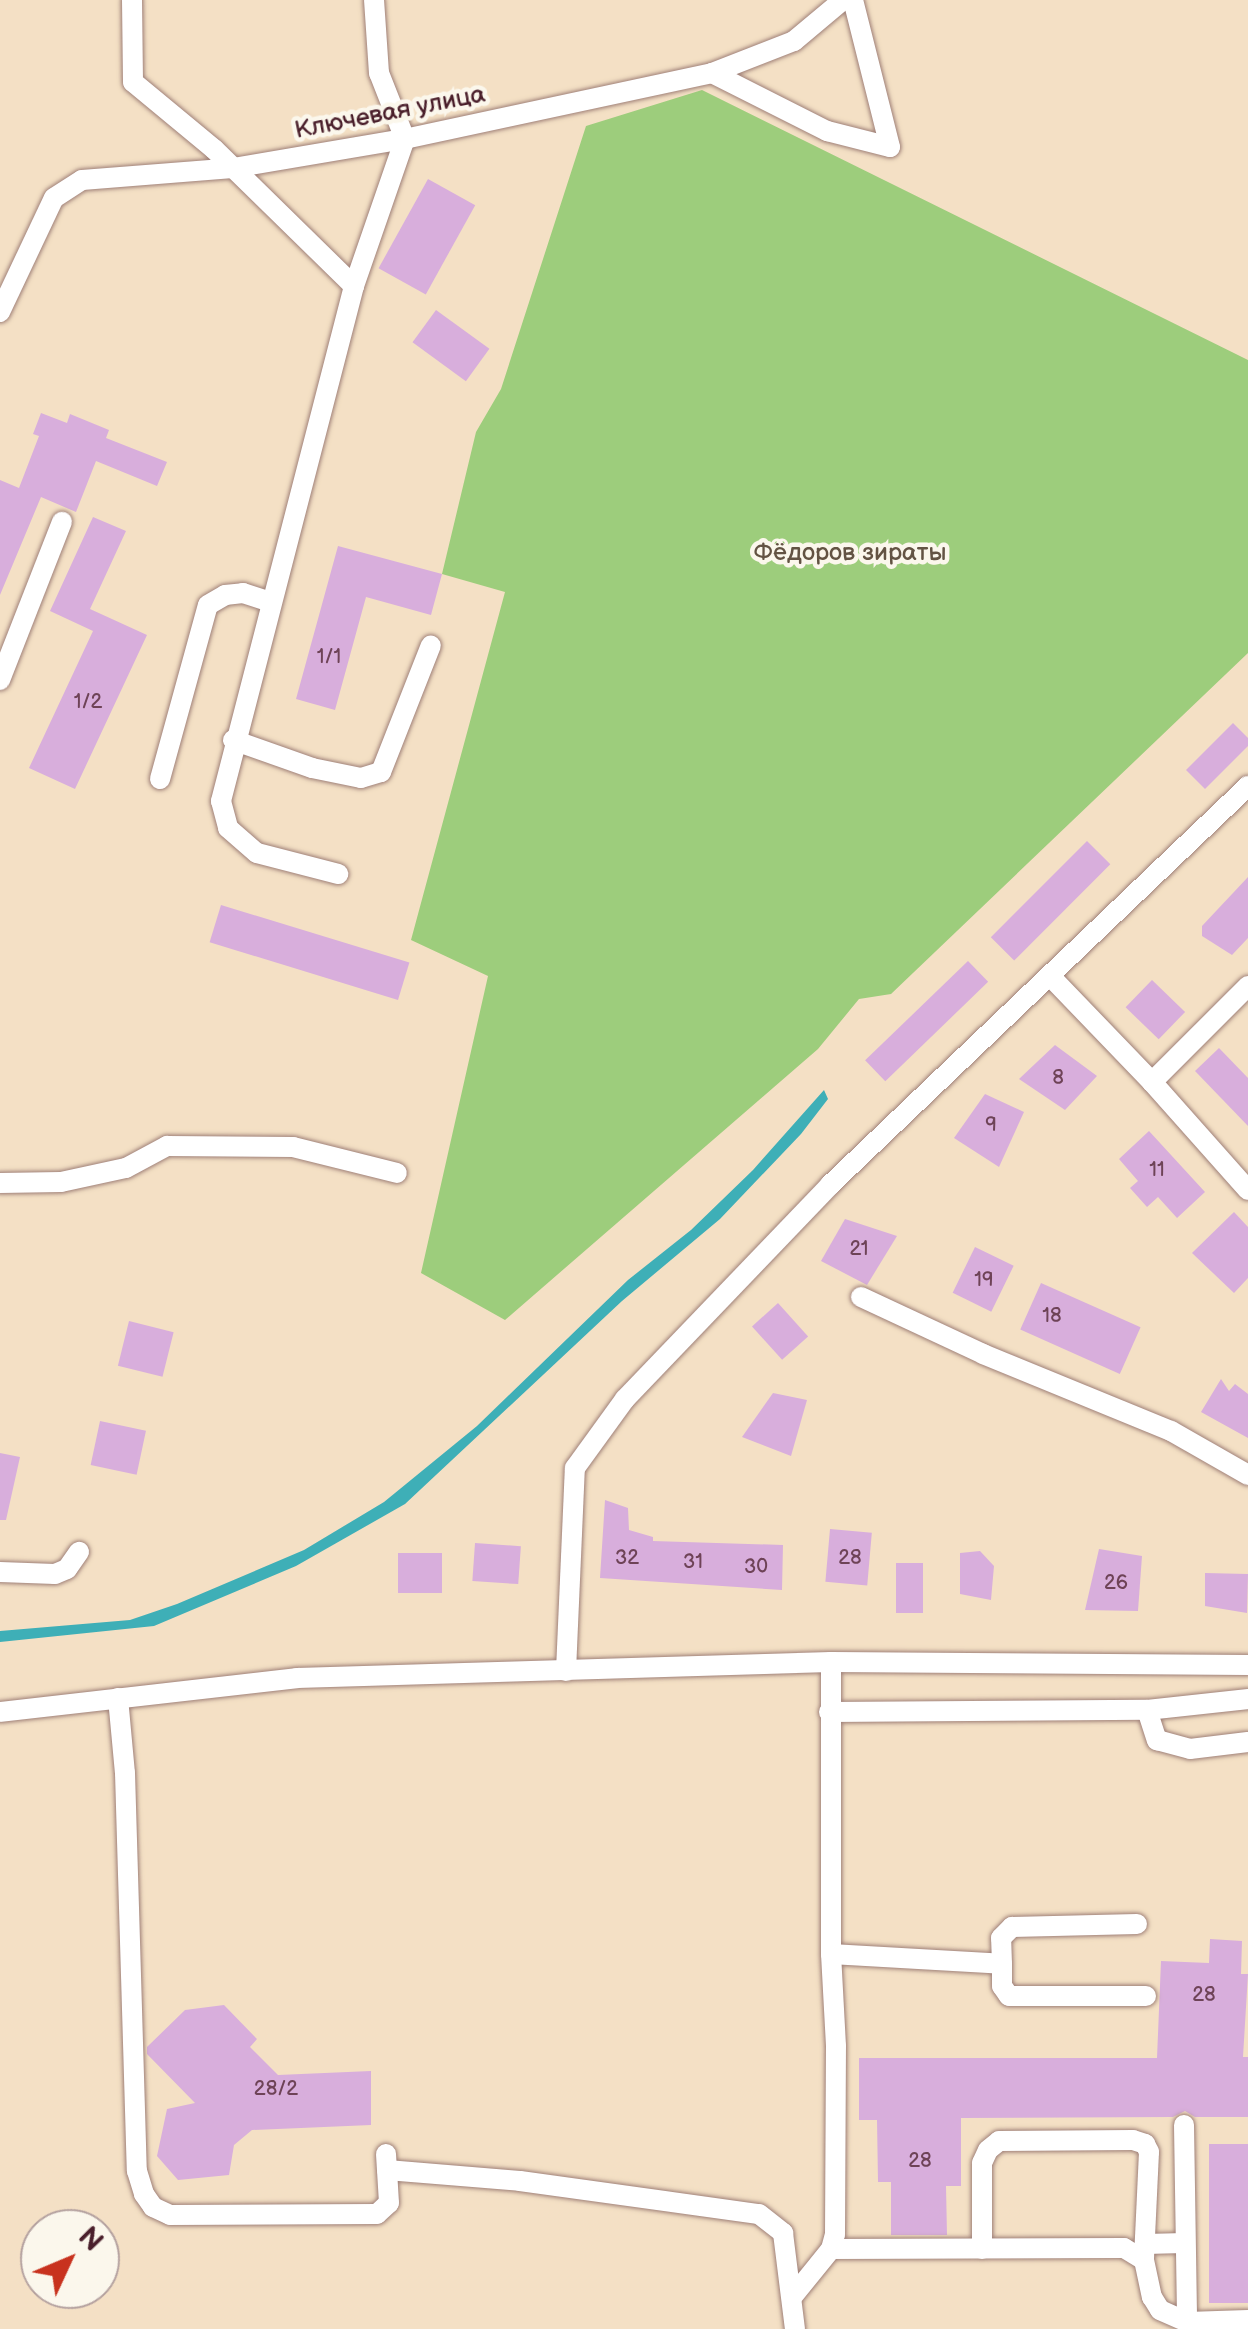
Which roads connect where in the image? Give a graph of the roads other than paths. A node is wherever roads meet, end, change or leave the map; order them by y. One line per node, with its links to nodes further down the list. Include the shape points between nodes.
1 (132, 0): 7 (street, via 134,82)
2 (374, 0): 6 (street, via 380,73)
3 (843, 0): 5 (street, Ключевая улица, via 794,42)
4 (853, 0): 5 (street, via 890,147 826,131)
5 (712, 72): 6 (street, Ключевая улица)
6 (405, 140): 7 (street, Ключевая улица); 8 (street)
7 (233, 168): 8 (street); 9 (street, Ключевая улица, via 82,180 54,198)
8 (354, 286): 11 (street)
9 (0, 312)
10 (62, 522): 13 (street)
11 (271, 602): 14 (street); 15 (street, via 244,593 208,605)
12 (431, 645): 14 (street, via 381,772 361,778 312,768)
13 (0, 680)
14 (234, 740): 17 (street, via 221,801 228,828 257,853)
15 (160, 779)
16 (1248, 786): 18 (street)
17 (338, 874)
18 (1051, 978): 20 (street); 30 (street, via 830,1185 625,1400 575,1468)
19 (1248, 986): 20 (street)
20 (1152, 1082): 23 (street)
21 (396, 1173): 22 (street, via 293,1147 166,1146 126,1168 60,1182)
22 (0, 1182)
23 (1248, 1190)
24 (861, 1297): 25 (street, via 1170,1431)
25 (1248, 1475)
26 (79, 1552): 27 (street, via 68,1569 55,1574)
27 (0, 1572)
28 (831, 1662): 29 (street); 30 (street); 35 (street)
29 (1248, 1666)
30 (566, 1671): 31 (street, via 298,1678)
31 (118, 1698): 34 (street); 48 (street, via 126,1773 136,2171 153,2206 170,2215 377,2214 389,2202 387,2162 760,2214 783,2233)
32 (1248, 1700): 33 (street)
33 (1146, 1710): 35 (street); 36 (street, via 1157,1740 1190,1750)
34 (0, 1712)
35 (829, 1712): 38 (street)
36 (1248, 1742)
37 (1138, 1924): 39 (street, via 1012,1927 1001,1938)
38 (831, 1954): 39 (street); 45 (street)
39 (1002, 1964): 40 (street, via 1009,1996)
40 (1146, 1996)
41 (1184, 2125): 43 (street)
42 (1150, 2152): 43 (street); 46 (street, via 1134,2140 999,2142 982,2163); 47 (street)
43 (1184, 2153): 44 (street)
44 (1185, 2244): 47 (street); 50 (street)
45 (832, 2249): 46 (street); 48 (street)
46 (982, 2249): 47 (street)
47 (1145, 2252): 50 (street, via 1152,2297 1160,2310)
48 (793, 2296): 51 (street)
49 (1248, 2320): 50 (street)
50 (1187, 2322)
51 (795, 2329)

